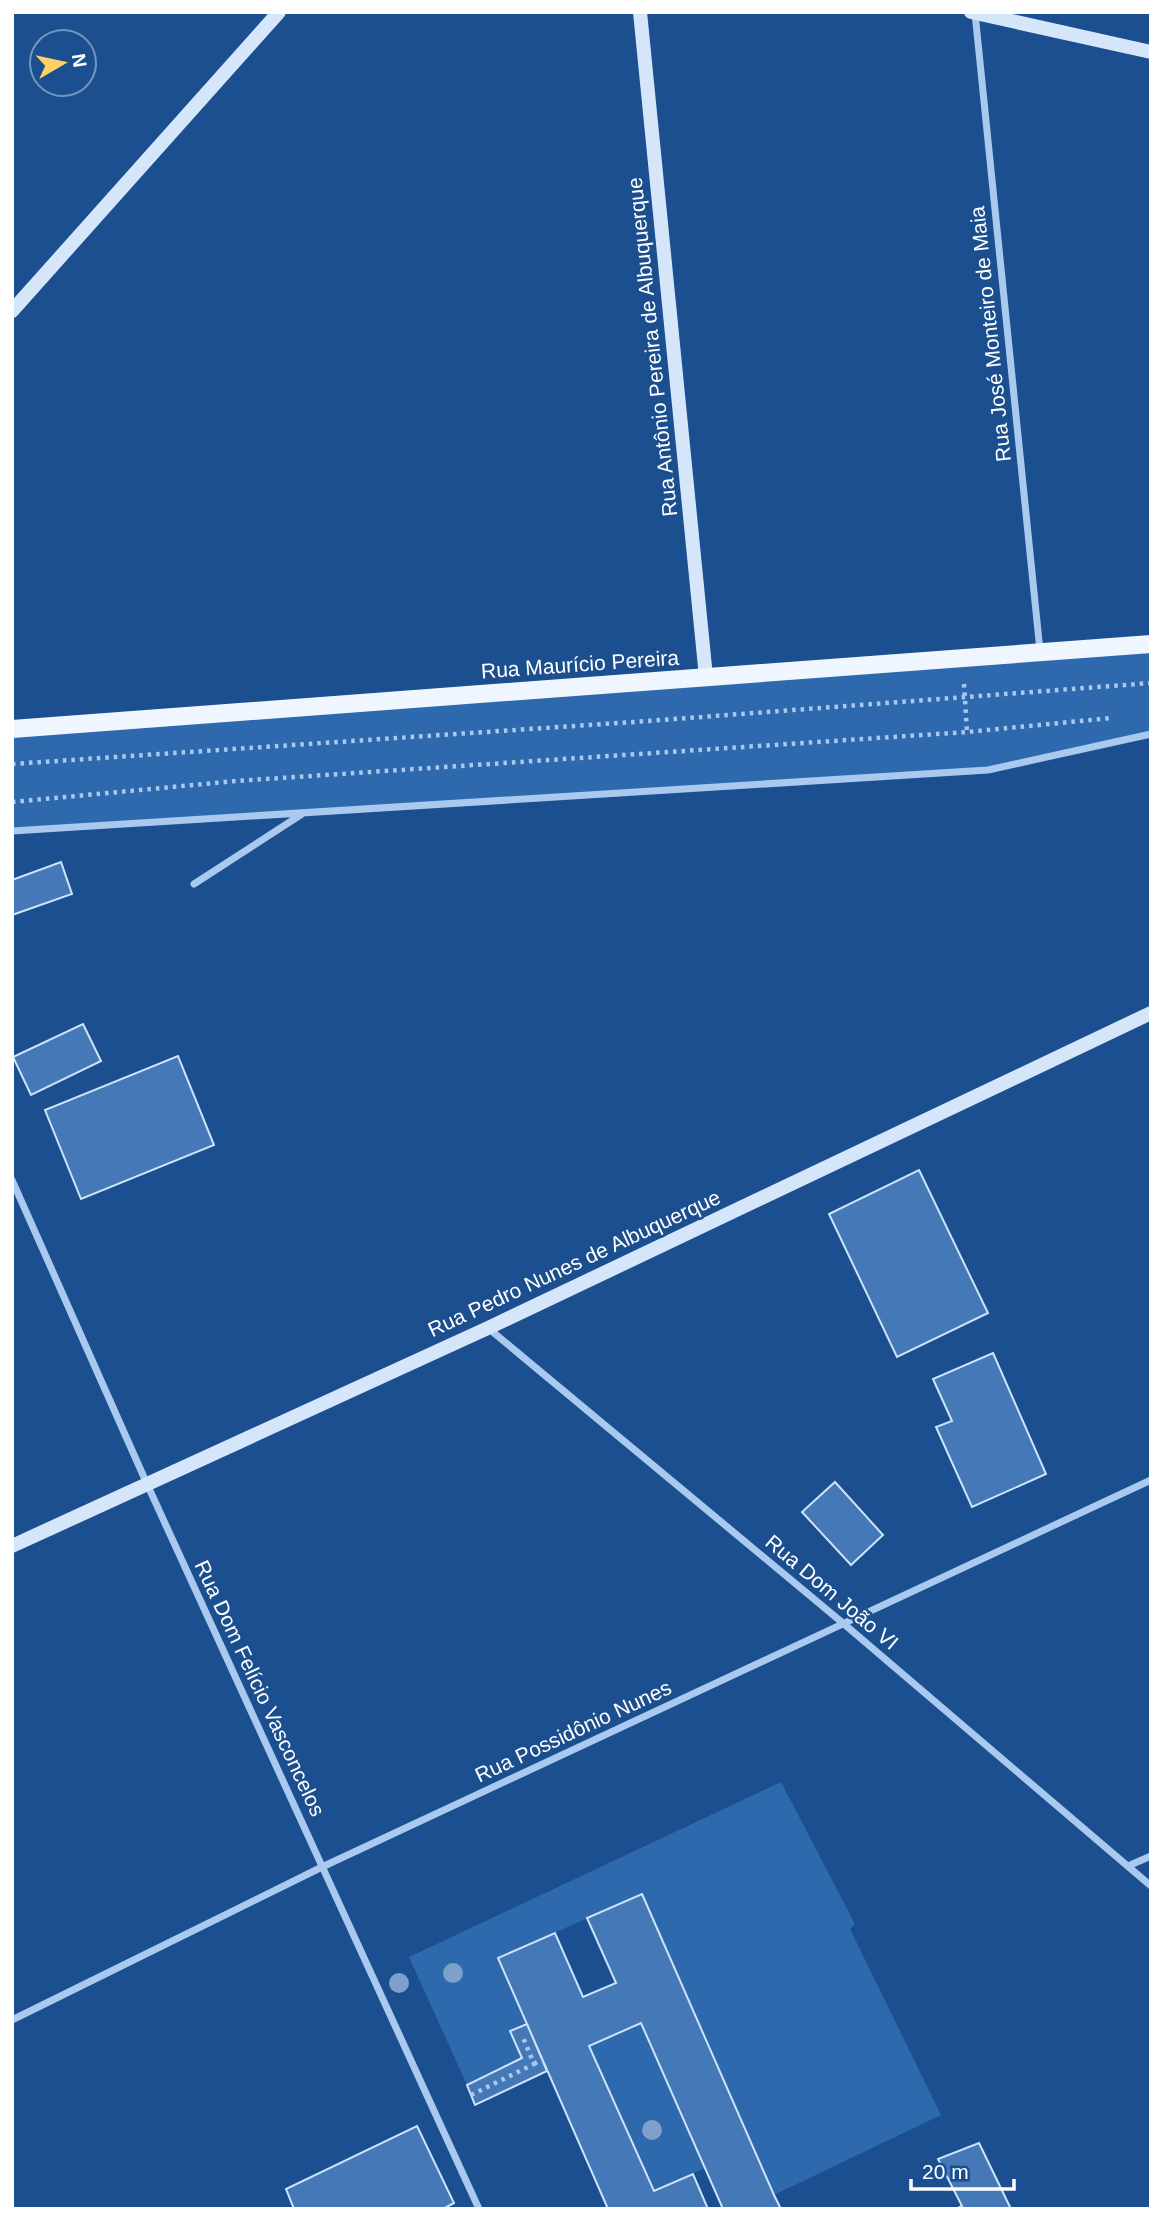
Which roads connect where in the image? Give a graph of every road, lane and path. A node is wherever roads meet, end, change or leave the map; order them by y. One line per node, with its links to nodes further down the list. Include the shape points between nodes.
1 (279, 12): 5 (street)
2 (640, 12): 9 (street, Rua Antônio Pereira de Albuquerque)
3 (973, 13): 4 (street); 7 (street, Rua José Monteiro de Maia)
4 (1151, 52)
5 (12, 311)
6 (1151, 644): 7 (main road, Rua Maurício Pereira)
7 (1040, 652): 8 (main road, Rua Maurício Pereira)
8 (961, 658): 9 (main road, Rua Maurício Pereira); 11 (path)
9 (706, 677): 13 (main road, Rua Maurício Pereira)
10 (1151, 683): 11 (path)
11 (965, 697): 14 (path); 16 (path)
12 (1111, 718): 14 (path)
13 (12, 729)
14 (967, 732): 17 (path, via 236,781)
15 (1151, 734): 18 (street, via 988,770)
16 (12, 764)
17 (12, 802)
18 (303, 813): 19 (street); 20 (street)
19 (12, 831)
20 (194, 884)
21 (1151, 1013): 23 (street, Rua Pedro Nunes de Albuquerque)
22 (12, 1180): 25 (street, Rua Dom Felício Vasconcelos)
23 (488, 1328): 25 (street, Rua Pedro Nunes de Albuquerque); 27 (street, Rua Dom João VI)
24 (1151, 1480): 27 (street, Rua Possidônio Nunes)
25 (147, 1484): 26 (street, Rua Pedro Nunes de Albuquerque); 30 (street, Rua Dom Felício Vasconcelos)
26 (12, 1546)
27 (844, 1624): 29 (street, Rua Dom João VI); 30 (street, Rua Possidônio Nunes)
28 (1151, 1856): 29 (street)
29 (1128, 1866): 31 (street, Rua Dom João VI)
30 (322, 1867): 32 (street, Rua Possidônio Nunes); 37 (street, Rua Dom Felício Vasconcelos)
31 (1151, 1886)
32 (12, 2020)
33 (522, 2035): 35 (path)
34 (542, 2059): 35 (path)
35 (534, 2064): 36 (path)
36 (471, 2095)
37 (479, 2209)

